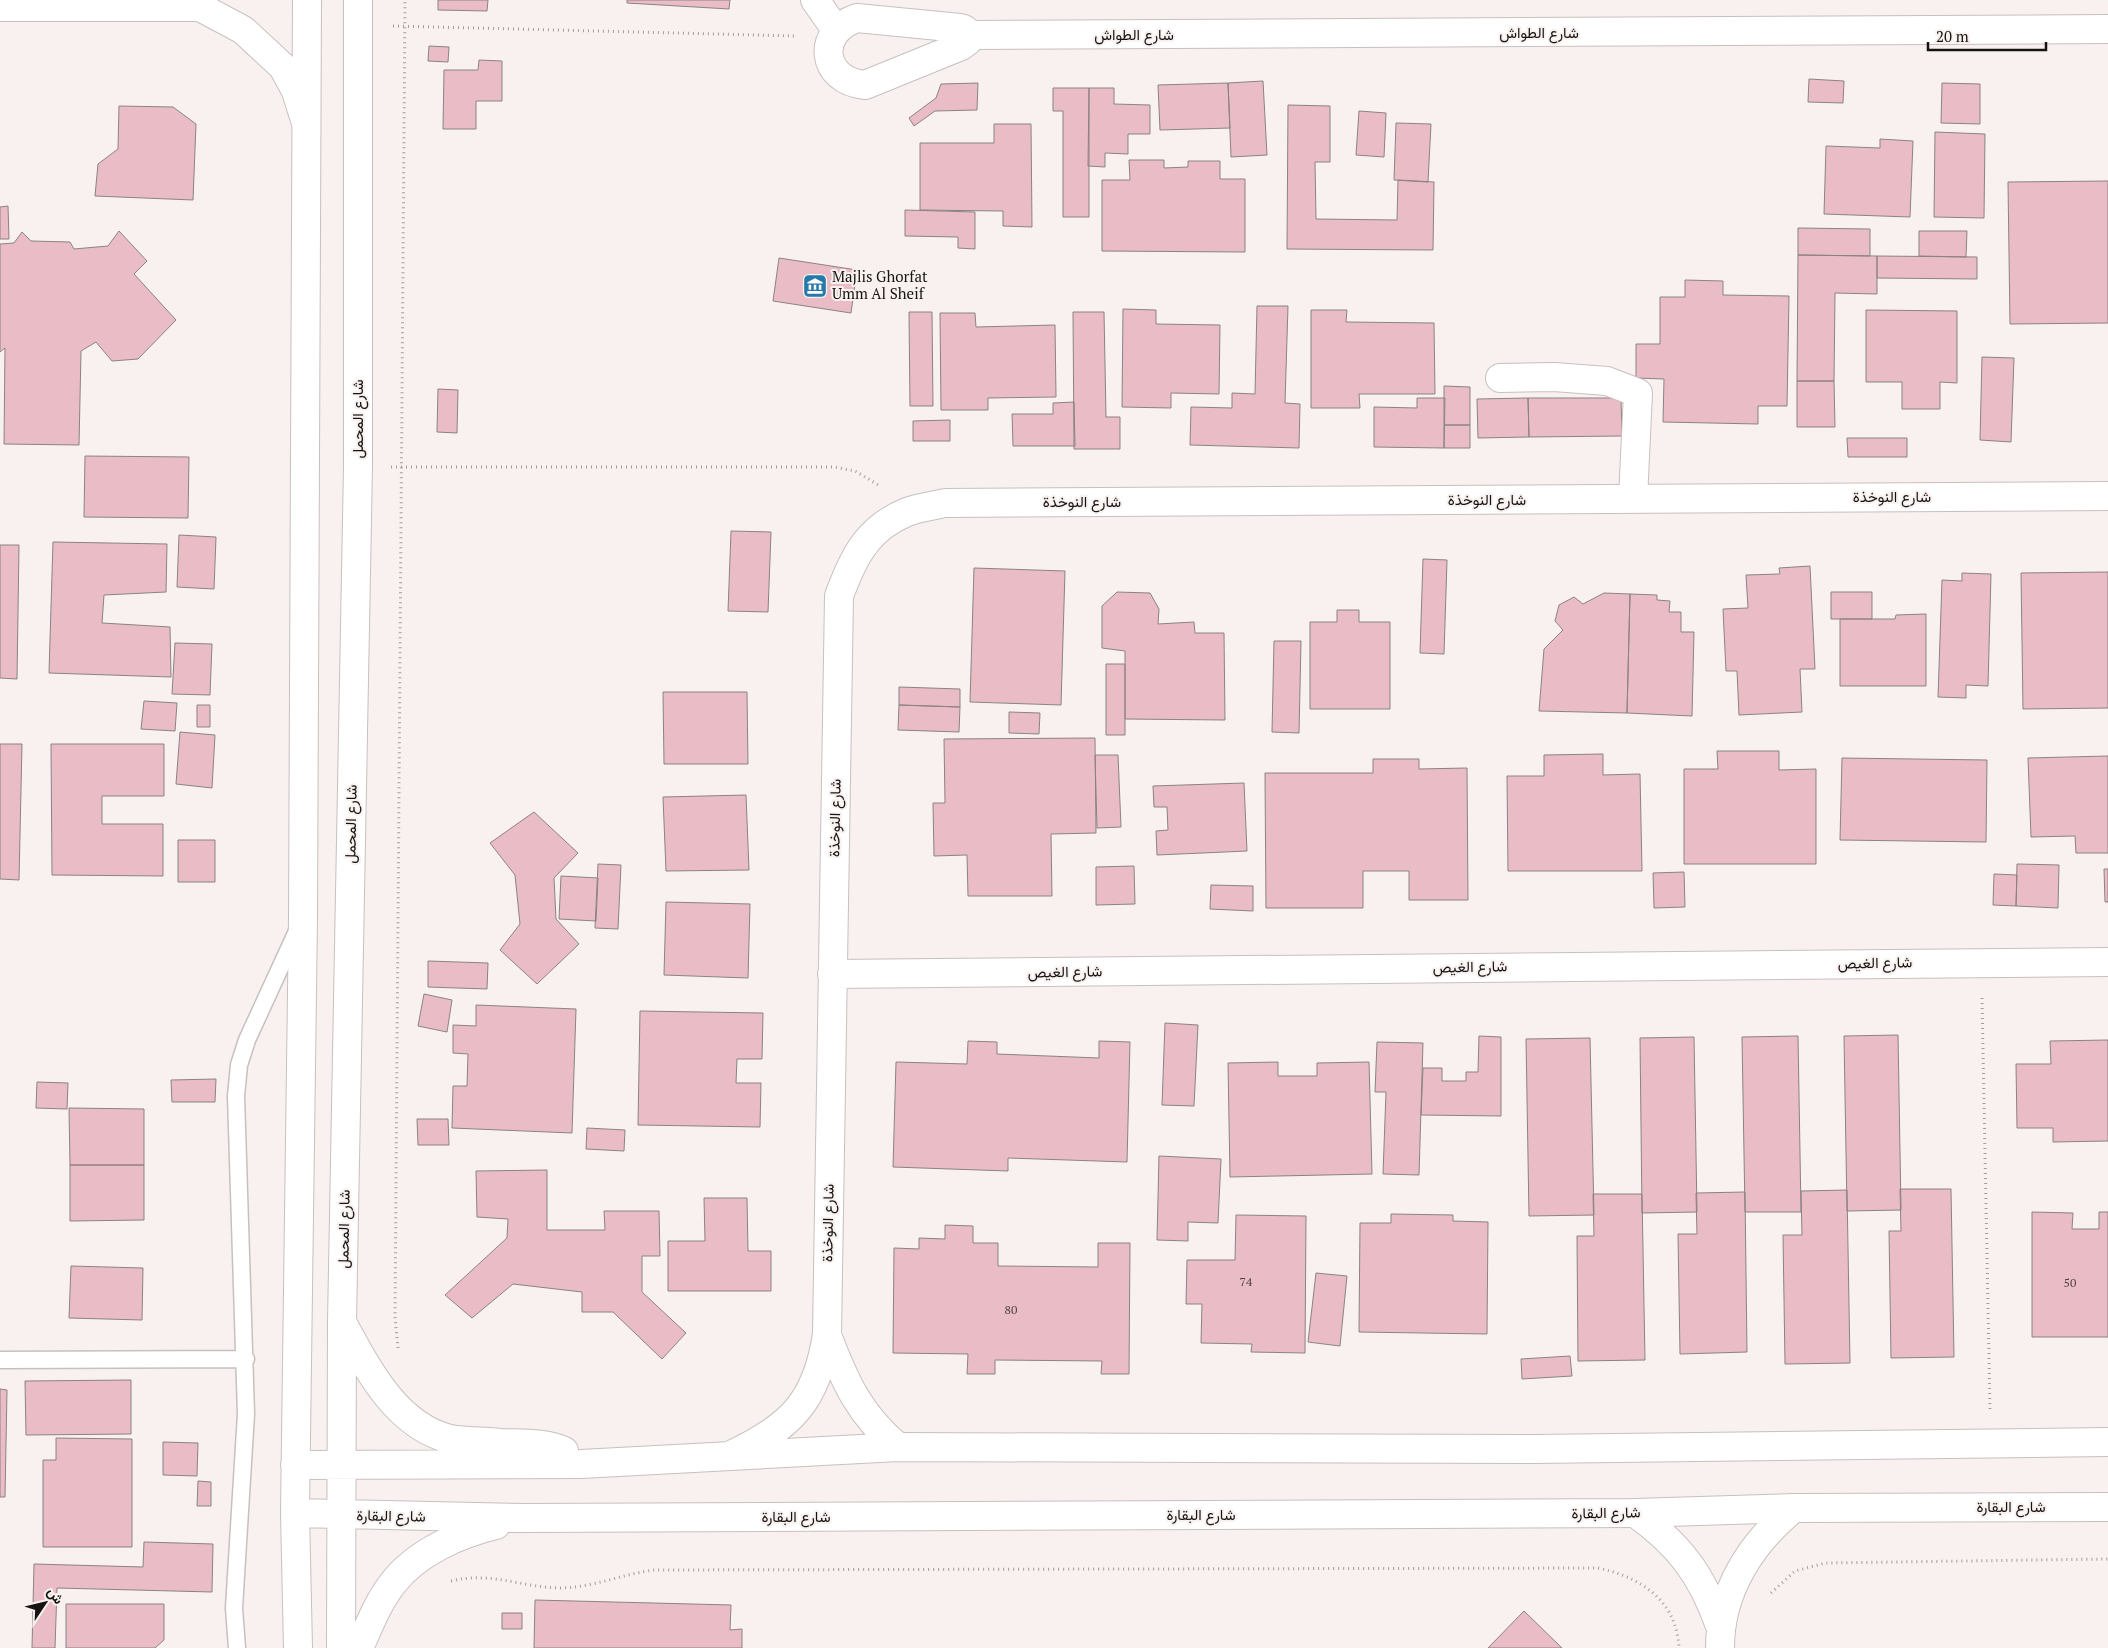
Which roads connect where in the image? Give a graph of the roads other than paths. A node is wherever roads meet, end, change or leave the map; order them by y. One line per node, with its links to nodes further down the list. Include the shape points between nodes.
1 (307, 0): 9 (street)
2 (815, 0): 7 (street)
3 (206, 4): 4 (street); 9 (street, via 243,30 283,67 296,91)
4 (0, 7)
5 (358, 13): 16 (street, شارع المحمل, via 358,466)
6 (2108, 29): 8 (street, شارع الطواش)
7 (833, 33): 8 (street, شارع الطواش, via 845,22 857,18 960,28); 8 (street, via 828,46 834,70 845,80 865,85 961,46)
8 (970, 35)
9 (307, 125): 13 (street)
10 (1500, 378): 12 (street, via 1554,377 1607,381 1638,392)
11 (2108, 496): 12 (street, شارع النوخذة)
12 (1632, 499): 15 (street, شارع النوخذة, via 945,503 907,512 875,531 852,561 839,596)
13 (303, 918): 18 (lane, via 247,1040 239,1065 236,1096); 24 (street)
14 (2108, 962): 15 (street, شارع الغيص)
15 (832, 974): 17 (street, شارع النوخذة)
16 (342, 1322): 23 (street, via 367,1366 397,1408 431,1431 450,1439 558,1448); 25 (street, شارع المحمل)
17 (827, 1334): 21 (street, شارع النوخذة, via 847,1386 861,1409); 22 (street, شارع النوخذة, via 823,1361 813,1387 798,1410 779,1429)
18 (246, 1359): 19 (lane); 33 (lane, via 246,1414 234,1608)
19 (0, 1360)
20 (2108, 1442): 21 (street, via 1534,1449)
21 (898, 1447): 22 (street)
22 (731, 1455): 23 (street)
23 (581, 1464): 25 (street)
24 (295, 1465): 25 (street); 28 (street)
25 (342, 1465): 30 (street, شارع المحمل)
26 (2108, 1507): 27 (street, شارع البقارة)
27 (1794, 1508): 29 (street, شارع البقارة); 32 (street, via 1776,1523 1746,1560 1732,1588)
28 (294, 1513): 30 (street, شارع البقارة); 34 (street)
29 (1634, 1513): 31 (street, شارع البقارة); 32 (street, via 1658,1530 1697,1573 1710,1598)
30 (342, 1514): 31 (street, شارع البقارة); 35 (street, شارع المحمل)
31 (524, 1518): 36 (street, via 472,1530 441,1545 409,1568 394,1583 373,1616)
32 (1720, 1637)
33 (236, 1648)
34 (298, 1648)
35 (342, 1648)
36 (359, 1648)

